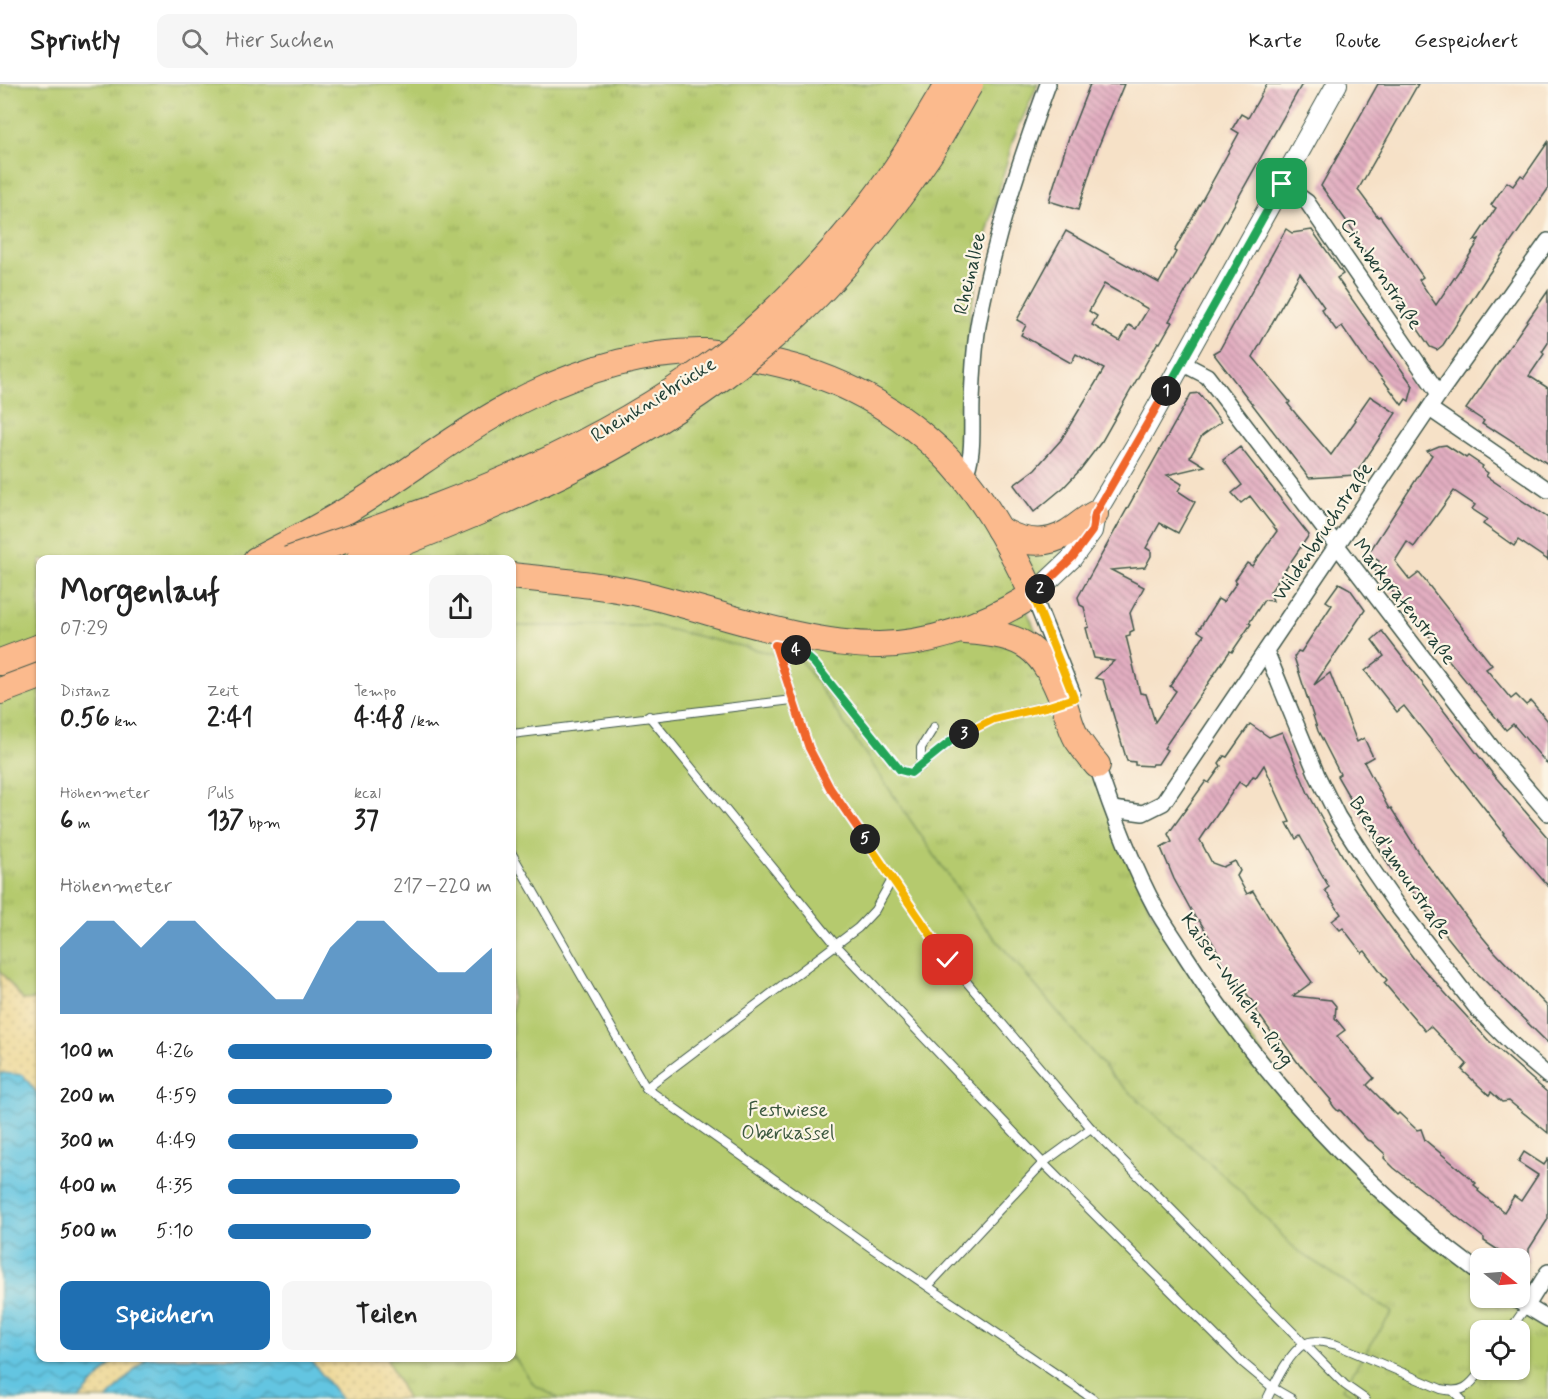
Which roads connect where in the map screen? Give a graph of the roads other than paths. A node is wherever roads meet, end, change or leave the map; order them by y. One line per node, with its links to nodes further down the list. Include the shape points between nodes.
1 (948, 84): 16 (highway, Rheinkniebrücke, bridge, via 870,205 769,315 718,359 599,435 530,469)
2 (970, 84): 17 (highway, Rheinkniebrücke, bridge, via 930,153 835,276 785,327 730,374 605,453 536,488)
3 (1048, 84): 10 (street, Rheinallee, via 999,236 979,320 970,466)
4 (1338, 84): 5 (street)
5 (1282, 184): 7 (street); 8 (street, Cimbernstraße, via 1307,202)
6 (1548, 241): 8 (street, Wildenbruchstraße)
7 (1182, 363): 12 (street); 14 (street, Markgrafenstraße, via 1207,376)
8 (1439, 394): 9 (street, Wildenbruchstraße)
9 (1430, 408): 11 (street); 14 (street, Wildenbruchstraße)
10 (964, 478): 13 (highway); 15 (highway, bridge, via 939,450 898,416 856,391 814,373 763,360 706,352 653,356 596,369 529,396 315,530)
11 (1548, 490)
12 (1095, 514): 13 (highway, via 1068,532 1042,542 1018,539); 19 (street, via 1092,531 1072,558)
13 (999, 529): 19 (highway)
14 (1336, 547): 22 (street, Wildenbruchstraße); 34 (street, Markgrafenstraße, via 1493,749)
15 (266, 555)
16 (302, 555)
17 (372, 555)
18 (516, 576): 20 (highway, via 645,595 842,642 880,645)
19 (1033, 595): 20 (highway); 27 (street)
20 (962, 630): 27 (highway, via 1006,635 1028,646 1041,657)
21 (36, 648): 23 (highway)
22 (1266, 651): 33 (street, Wildenbruchstraße, via 1163,803 1143,813); 38 (street, Brend'amourstraße, via 1317,775 1338,818 1367,862 1478,1010)
23 (0, 662)
24 (36, 678): 25 (highway)
25 (0, 691)
26 (792, 700): 28 (lane); 32 (lane, via 775,645 810,659 900,770 911,773); 36 (lane, via 809,748 830,788)
27 (1069, 700): 31 (highway, via 1076,738); 32 (lane, via 994,719 950,738)
28 (649, 716): 30 (lane); 37 (lane)
29 (934, 727): 32 (lane, via 921,747)
30 (516, 733)
31 (1097, 765): 33 (street, Kaiser-Wilhelm-Ring)
32 (921, 766)
33 (1113, 809): 42 (street, Kaiser-Wilhelm-Ring, via 1156,909 1249,1046 1349,1163)
34 (1548, 813)
35 (516, 861): 39 (lane)
36 (893, 878): 37 (lane, via 875,910); 40 (lane, via 948,960)
37 (836, 945): 39 (lane); 41 (lane)
38 (1548, 1076)
39 (646, 1088): 44 (lane)
40 (1091, 1128): 41 (lane); 48 (lane)
41 (1043, 1163): 44 (lane); 50 (lane, via 1242,1363)
42 (1470, 1266)
43 (1548, 1272): 45 (street)
44 (928, 1286): 52 (lane)
45 (1530, 1291)
46 (1530, 1308): 47 (street)
47 (1548, 1319)
48 (1305, 1343): 50 (lane, via 1289,1360); 51 (lane, via 1337,1345); 55 (lane, via 1345,1385)
49 (1474, 1380): 51 (lane)
50 (1273, 1388): 53 (lane); 54 (lane)
51 (1454, 1392): 56 (lane)
52 (1094, 1399)
53 (1267, 1399)
54 (1292, 1399)
55 (1365, 1399)
56 (1461, 1399)

